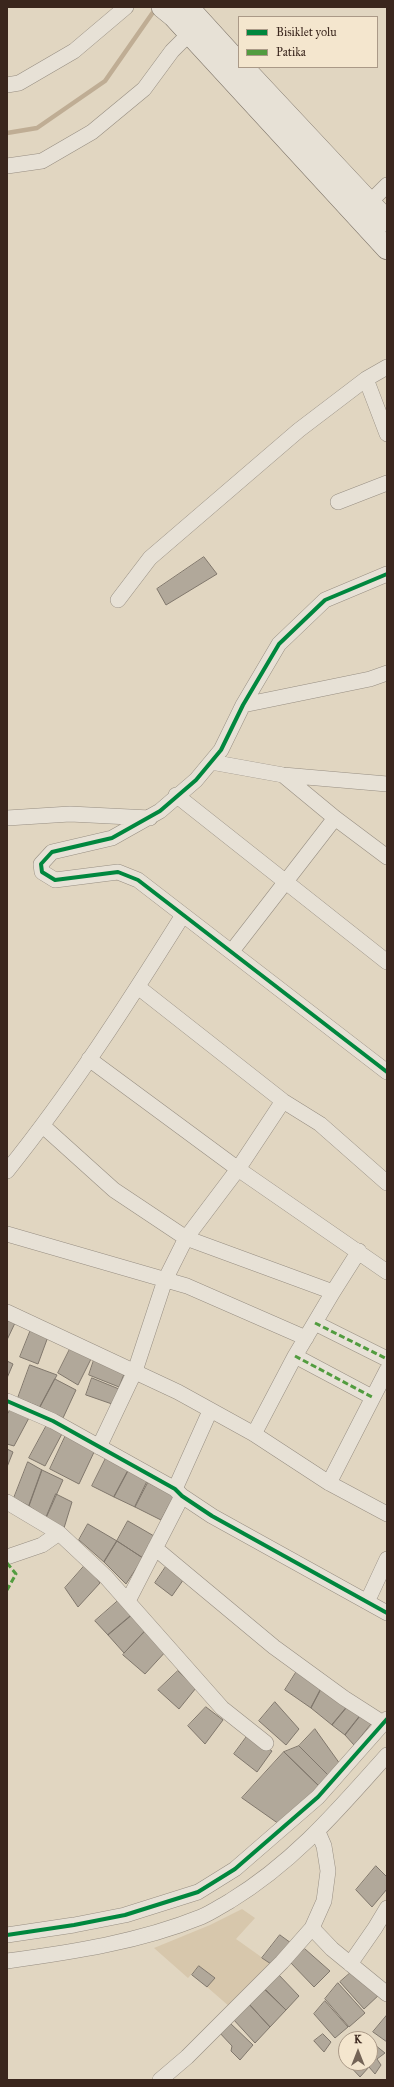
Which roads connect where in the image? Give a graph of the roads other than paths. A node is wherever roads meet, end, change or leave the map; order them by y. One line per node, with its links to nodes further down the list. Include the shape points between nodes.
1 (126, 7): 6 (street, via 74,51 19,83)
2 (178, 9): 3 (main road)
3 (197, 30): 4 (main road); 7 (street, via 172,51 144,89 92,132 42,161); 11 (main road)
4 (238, 62)
5 (244, 68): 9 (main road)
6 (7, 85)
7 (7, 166)
8 (387, 185): 9 (street)
9 (369, 203): 10 (main road)
10 (387, 220)
11 (387, 249)
12 (387, 367): 13 (street)
13 (366, 379): 14 (street); 18 (street, via 299,430 150,558)
14 (387, 434)
15 (387, 483): 16 (street)
16 (338, 502)
17 (387, 574): 20 (street, via 325,600 279,644)
18 (118, 600)
19 (387, 673): 20 (street, via 370,679)
20 (243, 705): 21 (street, via 221,750)
21 (211, 762): 22 (street); 24 (street, via 196,780)
22 (283, 775): 23 (street); 27 (street)
23 (387, 784)
24 (176, 795): 26 (street); 29 (street)
25 (7, 818): 26 (street, via 70,814)
26 (150, 818): 30 (street, via 112,838 52,852 41,864 42,872 54,880 118,872 138,880)
27 (335, 818): 28 (street); 29 (street)
28 (387, 857)
29 (286, 881): 31 (street); 32 (street)
30 (183, 915): 31 (street); 33 (street)
31 (232, 951): 35 (street)
32 (387, 962)
33 (138, 987): 34 (street); 36 (street)
34 (89, 1059): 37 (street); 38 (street)
35 (387, 1072)
36 (284, 1101): 38 (street); 40 (street, via 320,1124)
37 (43, 1126): 39 (street); 42 (street, via 114,1190)
38 (238, 1169): 42 (street); 43 (street)
39 (7, 1171)
40 (387, 1183)
41 (7, 1234): 45 (street)
42 (186, 1238): 45 (street); 46 (street)
43 (359, 1251): 44 (street); 46 (street)
44 (387, 1272)
45 (165, 1280): 49 (street, via 187,1286); 53 (street)
46 (333, 1292): 48 (street)
47 (7, 1312): 53 (street)
48 (315, 1323): 49 (street); 51 (street)
49 (306, 1338): 50 (street)
50 (295, 1356): 54 (street); 57 (street)
51 (387, 1359)
52 (387, 1370): 54 (street)
53 (135, 1371): 56 (street); 58 (street)
54 (372, 1397): 59 (street)
55 (7, 1401): 58 (street, via 53,1421)
56 (210, 1411): 57 (street); 60 (street)
57 (254, 1434): 59 (street)
58 (99, 1447): 60 (street)
59 (329, 1483): 62 (street)
60 (178, 1493): 64 (street); 68 (street, via 212,1516)
61 (7, 1502): 63 (street)
62 (387, 1514)
63 (59, 1533): 65 (street, via 42,1545); 67 (street)
64 (155, 1548): 67 (street); 70 (street, via 274,1647 344,1698)
65 (7, 1557)
66 (387, 1559): 68 (street)
67 (128, 1600): 71 (street, via 222,1708)
68 (367, 1602): 69 (street)
69 (387, 1613)
70 (385, 1721): 76 (street, via 318,1797 235,1869 198,1892 126,1915)
71 (266, 1743)
72 (387, 1755): 73 (street)
73 (318, 1832): 75 (street, via 324,1846 328,1871 324,1901); 77 (street, via 283,1864 242,1894 203,1917 100,1948)
74 (387, 1908): 78 (street)
75 (312, 1928): 78 (street); 80 (street, via 282,1962 187,2057)
76 (7, 1935)
77 (7, 1962)
78 (350, 1964): 79 (street)
79 (387, 1994)
80 (160, 2080)

